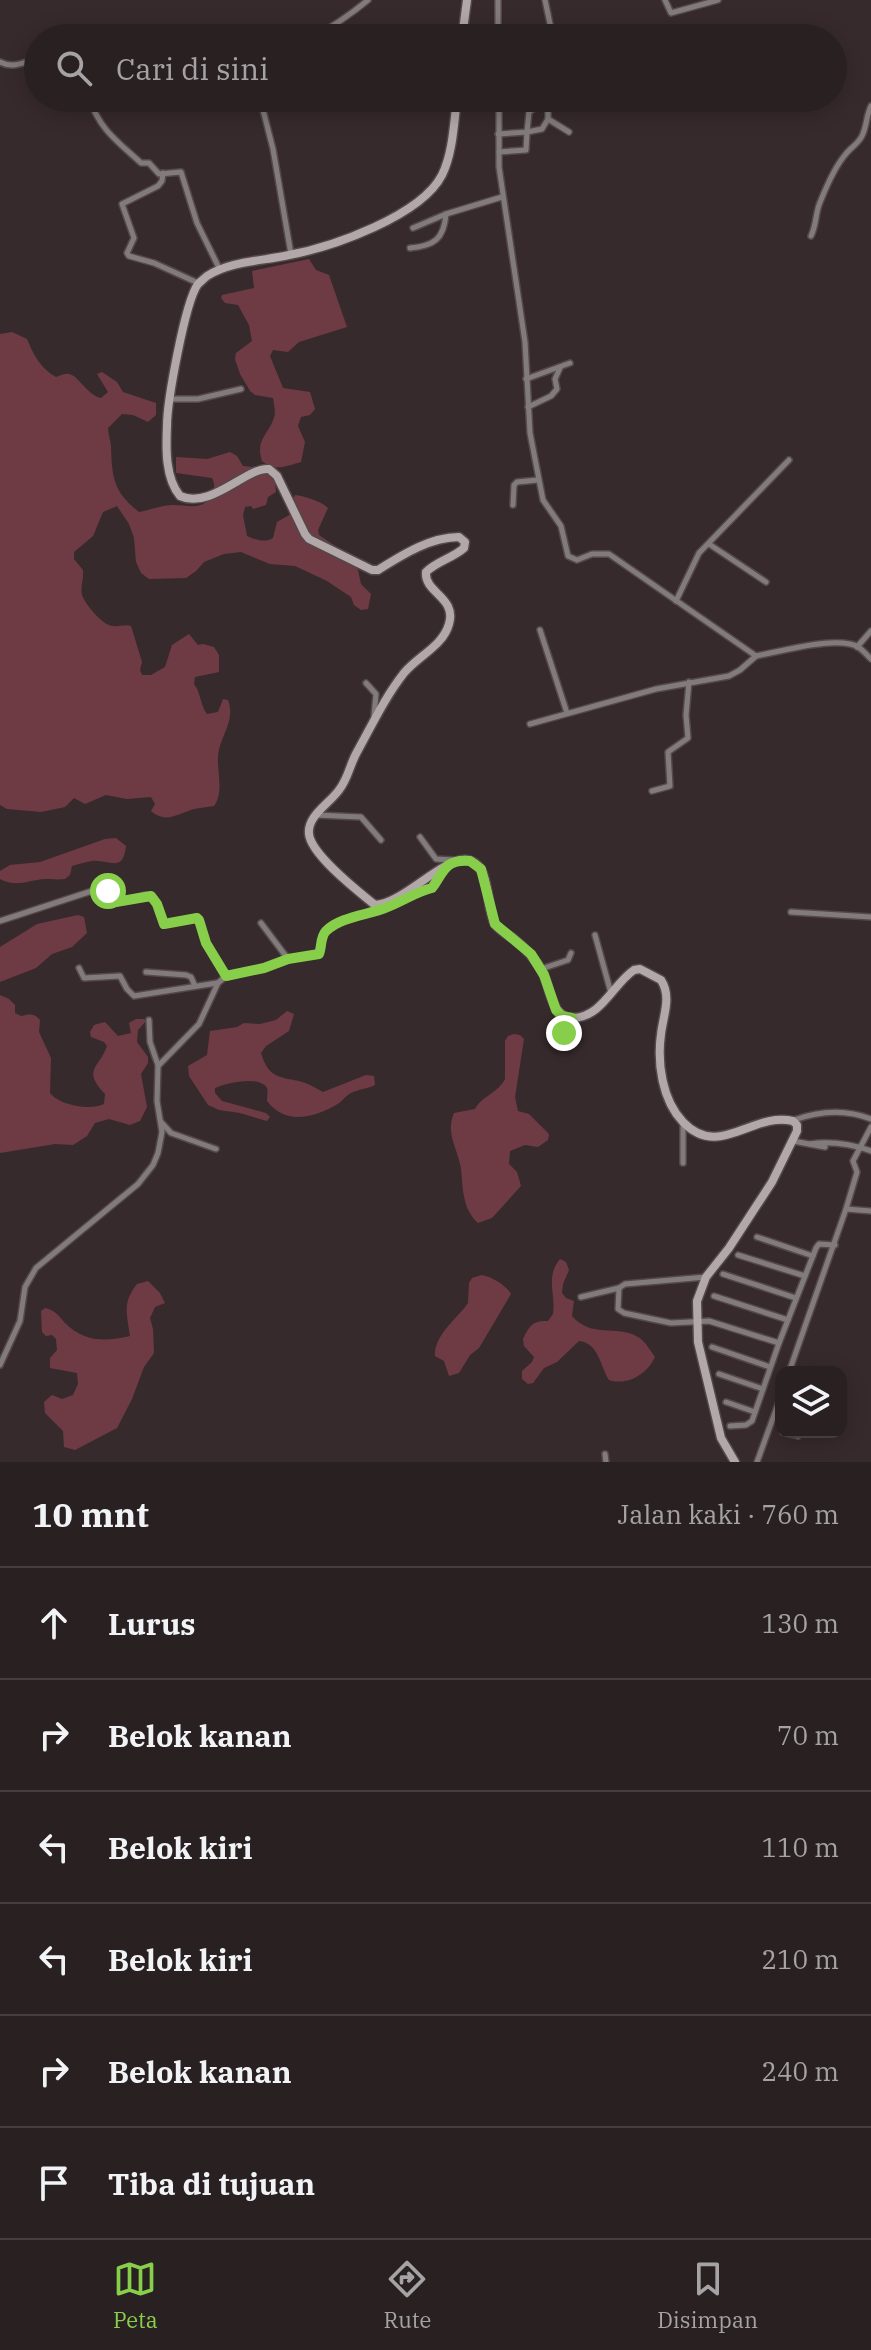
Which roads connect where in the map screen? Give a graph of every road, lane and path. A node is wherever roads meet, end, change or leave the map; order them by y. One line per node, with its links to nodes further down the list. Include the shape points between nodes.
1 (368, 0): 7 (street)
2 (467, 0): 8 (street)
3 (498, 0): 9 (street)
4 (545, 0): 10 (street)
5 (665, 0): 6 (street, via 671,13)
6 (718, 0)
7 (336, 24)
8 (464, 24)
9 (498, 24)
10 (550, 24)
11 (0, 62): 12 (street)
12 (24, 62)
13 (871, 106): 29 (street, via 861,139 835,170 821,198)
14 (94, 112): 25 (street, via 109,135 141,163)
15 (264, 112): 31 (street)
16 (456, 112): 31 (street, via 443,174 425,197 363,231)
17 (499, 112): 23 (street)
18 (529, 112): 21 (street)
19 (548, 112): 20 (street)
20 (548, 119): 21 (street, via 542,129); 22 (street)
21 (527, 132): 23 (street); 24 (street, via 526,150)
22 (569, 132)
23 (498, 134): 24 (street)
24 (499, 152): 26 (street)
25 (163, 173): 32 (street, via 181,172); 33 (street, via 158,186 122,204 134,238 127,253)
26 (502, 197): 27 (street); 36 (street)
27 (446, 214): 28 (street); 30 (street, via 442,234 430,244)
28 (413, 228)
29 (811, 236)
30 (410, 248)
31 (291, 255): 32 (street)
32 (220, 270): 33 (street)
33 (199, 283): 38 (street, via 190,302)
34 (570, 363): 35 (street)
35 (560, 368): 36 (street); 39 (street, via 557,389)
36 (526, 379): 39 (street)
37 (241, 389): 38 (street)
38 (170, 399): 54 (street, via 169,471 180,496 221,492 269,469 309,539 372,570 437,540 459,537 465,542 459,553 426,572 428,585 448,606 446,634 405,672)
39 (528, 407): 41 (street)
40 (789, 460): 43 (street)
41 (538, 480): 42 (street, via 517,482); 45 (street, via 545,506 561,526 568,556 577,560 609,554)
42 (513, 505)
43 (709, 544): 44 (street); 45 (street, via 699,553)
44 (766, 582)
45 (676, 601): 49 (street)
46 (540, 630): 53 (street)
47 (871, 631): 48 (street)
48 (857, 647): 49 (street, via 824,644); 50 (street)
49 (756, 656): 51 (street, via 729,676)
50 (871, 659)
51 (689, 682): 53 (street); 56 (street, via 688,738 668,752 670,786)
52 (366, 683): 54 (street, via 376,694)
53 (567, 713): 55 (street)
54 (374, 721): 57 (street, via 340,789)
55 (530, 724)
56 (652, 791)
57 (315, 815): 59 (street, via 363,818); 61 (street, via 308,832 313,845 375,905 394,900)
58 (420, 837): 60 (street, via 436,859)
59 (381, 840)
60 (458, 861): 61 (street); 70 (street, via 481,869 495,924)
61 (441, 870): 68 (street, via 434,887 328,928 320,953)
62 (791, 912): 63 (street)
63 (871, 917)
64 (0, 921): 72 (street, via 101,888 116,902 151,896 164,924 199,920)
65 (261, 923): 68 (street)
66 (595, 935): 75 (street)
67 (571, 953): 70 (street, via 568,960)
68 (288, 959): 72 (street)
69 (79, 968): 74 (street, via 84,978 120,976 134,996)
70 (541, 969): 76 (street, via 556,1010)
71 (146, 972): 74 (street, via 186,975)
72 (226, 976): 73 (street)
73 (218, 983): 74 (street); 79 (street, via 199,1024)
74 (195, 986)
75 (611, 994): 76 (street, via 596,1009); 83 (street, via 628,974 640,969 664,985 659,1066)
76 (572, 1018): 78 (street, via 570,1031)
77 (149, 1020): 79 (street)
78 (553, 1035)
79 (158, 1066): 81 (street)
80 (871, 1119): 82 (street, via 827,1112)
81 (160, 1121): 89 (street, via 171,1133); 109 (street, via 158,1153 146,1176 30,1277 20,1321)
82 (793, 1121): 83 (street, via 773,1119 715,1138); 85 (street)
83 (683, 1122): 91 (street)
84 (871, 1127): 88 (street)
85 (793, 1141): 86 (street); 100 (street, via 742,1229)
86 (810, 1144): 87 (street); 88 (street)
87 (825, 1147)
88 (860, 1147): 90 (street); 92 (street)
89 (216, 1149)
90 (871, 1151)
91 (683, 1163)
92 (846, 1209): 93 (street); 95 (street)
93 (871, 1211)
94 (757, 1237): 97 (street)
95 (835, 1245): 97 (street, via 819,1244); 110 (street)
96 (738, 1255): 99 (street)
97 (813, 1256): 99 (street)
98 (723, 1274): 104 (street)
99 (805, 1276): 104 (street)
100 (706, 1277): 101 (street); 106 (street)
101 (619, 1288): 103 (street); 106 (street, via 618,1309 624,1313 671,1323)
102 (714, 1296): 105 (street)
103 (581, 1297)
104 (796, 1298): 105 (street)
105 (788, 1320): 107 (street)
106 (696, 1321): 107 (street, via 716,1322); 122 (street, via 721,1438)
107 (779, 1343): 111 (street)
108 (712, 1347): 111 (street)
109 (0, 1365)
110 (791, 1366)
111 (770, 1367): 113 (street)
112 (719, 1374): 113 (street)
113 (763, 1389): 115 (street)
114 (726, 1402): 115 (street)
115 (755, 1412): 117 (street, via 749,1424)
116 (775, 1414): 118 (street)
117 (730, 1426)
118 (770, 1429): 119 (street); 123 (street)
119 (775, 1430)
120 (605, 1454): 121 (street)
121 (606, 1462)
122 (735, 1462)
123 (757, 1462)

